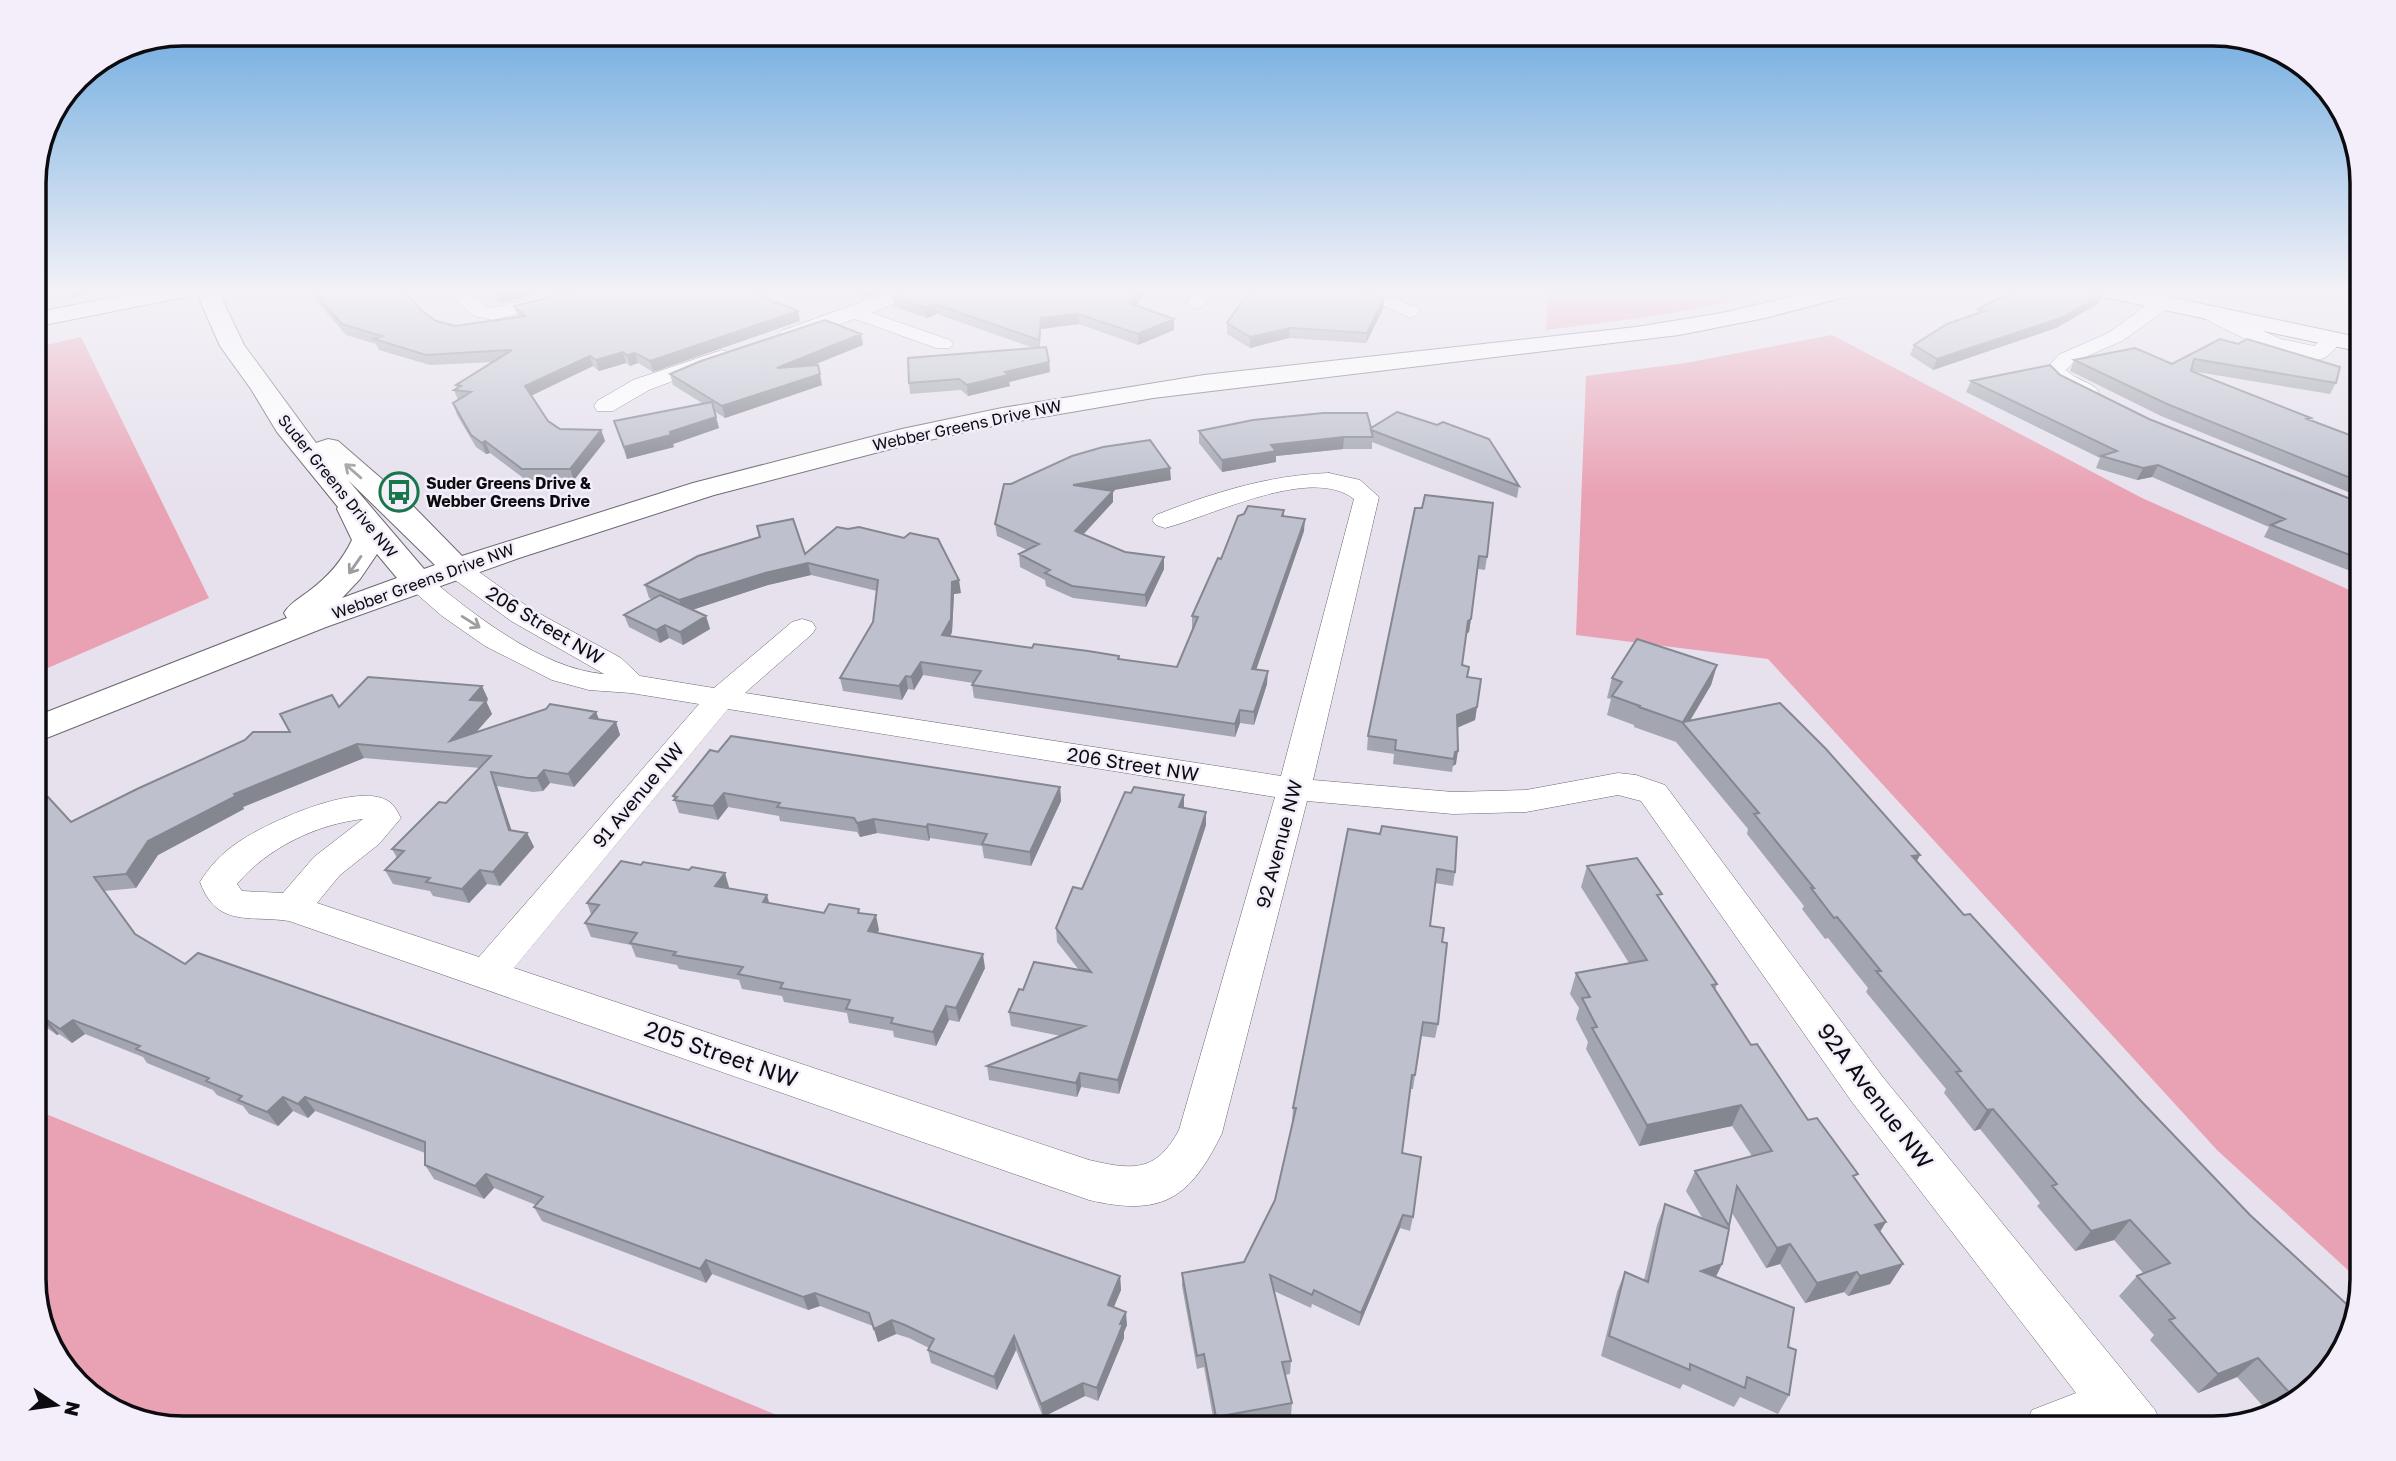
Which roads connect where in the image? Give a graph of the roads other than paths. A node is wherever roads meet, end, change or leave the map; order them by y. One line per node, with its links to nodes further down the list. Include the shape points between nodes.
1 (241, 357): 5 (main road, Suder Greens Drive NW)
2 (719, 357): 7 (street, via 640,385)
3 (1421, 357): 10 (main road, Webber Greens Drive NW, via 1242,377 1018,413 892,440 721,484)
4 (2069, 357): 6 (street, via 2054,370 2063,380)
5 (264, 387): 8 (main road, Suder Greens Drive NW, via 286,426); 10 (main road, Suder Greens Drive NW, one-way to 5)
6 (2109, 402)
7 (605, 406)
8 (350, 504): 11 (main road, Suder Greens Drive NW); 13 (main road, one-way to 13, via 368,540 353,571 302,612)
9 (1165, 520): 20 (street, 92 Avenue NW, via 1248,492 1328,480 1355,485 1367,497)
10 (456, 568): 11 (main road, Webber Greens Drive NW); 15 (street, 206 Street NW, via 521,615 611,664)
11 (417, 582): 13 (main road, Webber Greens Drive NW); 15 (street, 206 Street NW, one-way to 15, via 443,604 537,663 582,680)
12 (802, 628): 16 (street, 91 Avenue NW)
13 (241, 647): 14 (main road, Webber Greens Drive NW)
14 (157, 682): 17 (main road, Webber Greens Drive NW); 18 (main road, Webber Greens Drive NW, via 99,721)
15 (631, 684): 16 (street, 206 Street NW)
16 (720, 699): 20 (street, 206 Street NW); 22 (street, 91 Avenue NW)
17 (46, 726)
18 (46, 743)
19 (1636, 786): 20 (street, 206 Street NW, via 1618,784 1526,801 1454,803); 24 (street, 92A Avenue NW, via 1653,793 1867,1089)
20 (1294, 789): 23 (street, 92 Avenue NW, via 1200,1133 1183,1165)
21 (292, 908): 22 (street, 205 Street NW)
22 (487, 974): 23 (street, 205 Street NW, via 1089,1180 1114,1187)
23 (1151, 1186)
24 (2127, 1416)

